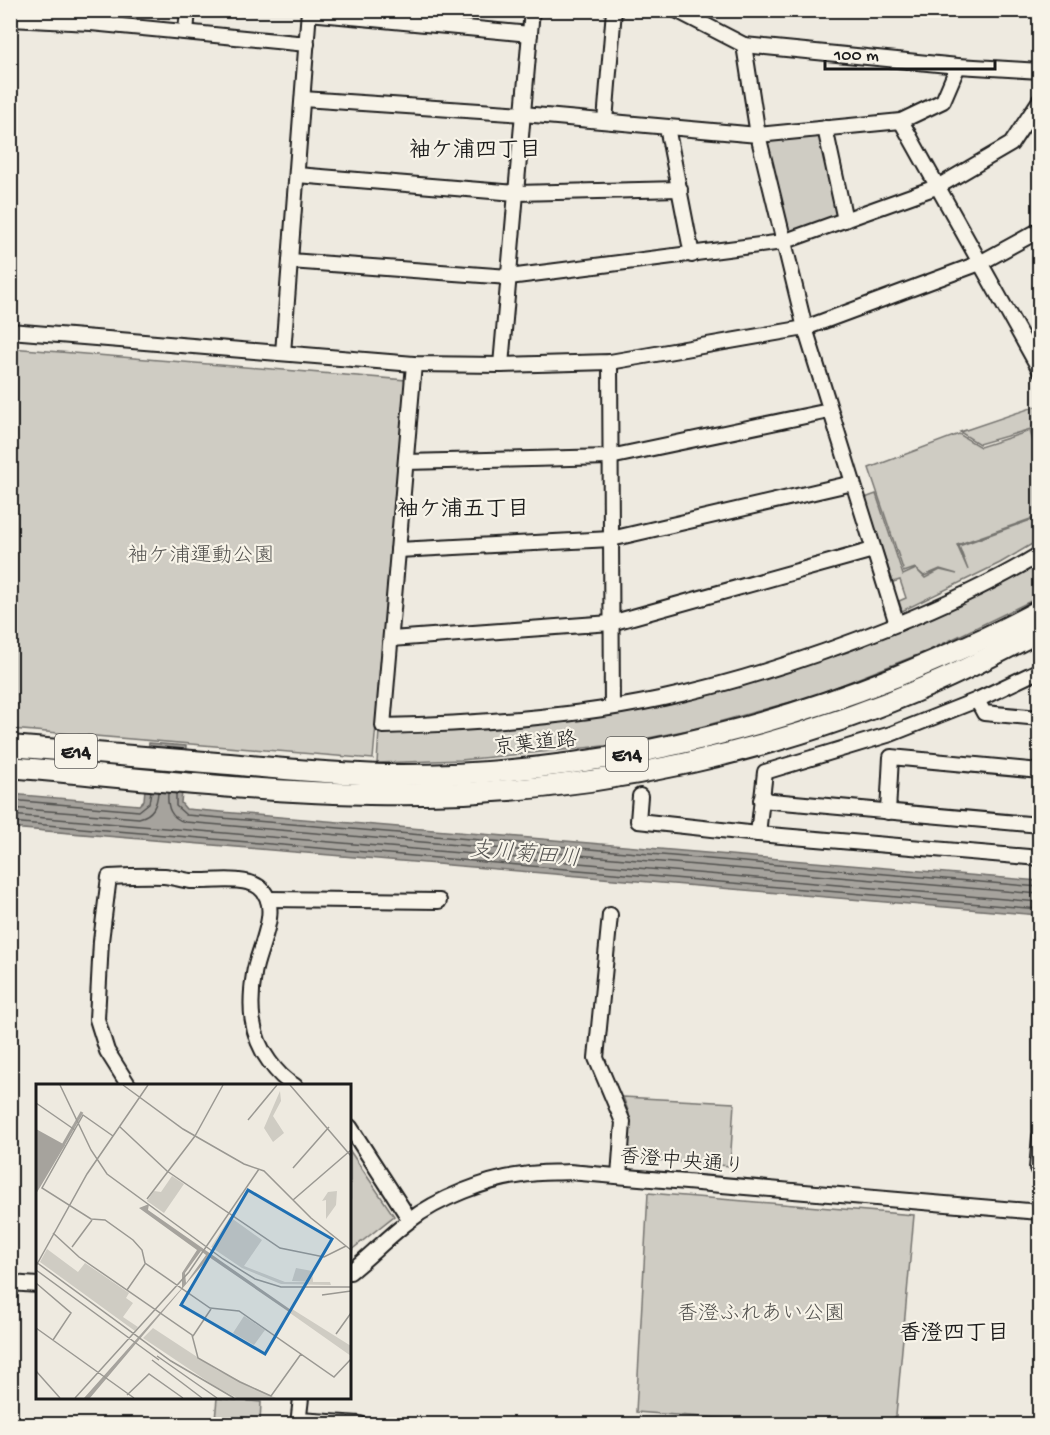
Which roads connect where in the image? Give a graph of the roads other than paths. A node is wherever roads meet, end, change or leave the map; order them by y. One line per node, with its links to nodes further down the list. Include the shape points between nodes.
1 (188, 10): 8 (street)
2 (532, 10): 9 (street)
3 (614, 10): 17 (street)
4 (676, 10): 11 (street)
5 (309, 12): 9 (street); 10 (street)
6 (90, 17): 7 (street); 8 (street)
7 (10, 19)
8 (186, 32): 10 (street)
9 (530, 34): 16 (street)
10 (307, 44): 14 (street)
11 (744, 45): 12 (street); 21 (street)
12 (958, 66): 13 (street); 18 (street, via 943,101)
13 (1040, 71)
14 (303, 99): 16 (street); 22 (street)
15 (1040, 100): 23 (street, via 1011,144)
16 (523, 114): 17 (street); 25 (street)
17 (606, 121): 19 (street)
18 (901, 121): 20 (street); 23 (street)
19 (667, 127): 21 (street); 24 (street)
20 (825, 128): 21 (street); 26 (street)
21 (758, 135): 28 (street)
22 (297, 175): 25 (street); 30 (street)
23 (939, 186): 26 (street); 31 (street)
24 (680, 189): 25 (street); 29 (street)
25 (516, 193): 32 (street)
26 (844, 220): 28 (street)
27 (1040, 230): 31 (street)
28 (783, 242): 29 (street); 33 (street)
29 (692, 255): 32 (street)
30 (290, 261): 32 (street); 36 (street)
31 (980, 263): 33 (street); 35 (street)
32 (508, 277): 39 (street)
33 (805, 328): 37 (street); 41 (street)
34 (10, 330): 36 (street)
35 (1034, 348): 40 (street)
36 (284, 353): 38 (street)
37 (610, 362): 39 (street); 42 (street)
38 (414, 364): 39 (street); 43 (street)
39 (501, 365)
40 (1040, 370)
41 (830, 411): 42 (street); 44 (street)
42 (610, 457): 43 (street); 45 (street)
43 (406, 462): 46 (street)
44 (853, 483): 45 (street); 47 (street)
45 (611, 539): 46 (street); 50 (street)
46 (398, 550): 53 (street)
47 (873, 550): 50 (street); 51 (street)
48 (1040, 554): 51 (street)
49 (1040, 610): 58 (highway, 京葉道路 / E14, via 961,650 811,709 714,736 612,757 502,770 389,775 335,774)
50 (611, 623): 53 (street); 56 (street)
51 (897, 624): 56 (street, via 753,675)
52 (1040, 631): 59 (highway, 京葉道路 / E14, via 935,683 837,721 738,750 609,778 425,794 189,783)
53 (391, 639): 56 (street, via 383,726 460,724)
54 (1040, 670): 55 (street)
55 (977, 700): 57 (street, via 984,713); 62 (street, via 891,734 765,772)
56 (612, 707)
57 (1040, 718)
58 (10, 746)
59 (10, 767)
60 (1040, 771): 63 (street, via 891,757)
61 (640, 796): 65 (street, via 638,821)
62 (761, 800): 63 (street); 65 (street)
63 (888, 812): 64 (street)
64 (1040, 825)
65 (758, 834): 66 (street)
66 (1040, 858)
67 (268, 899): 68 (street); 70 (street, via 260,888 243,882 190,881 165,876 109,877 97,1019 107,1051); 71 (street, via 268,928 254,975 253,1031 276,1071)
68 (439, 901)
69 (610, 915): 75 (street, via 596,1058 622,1122)
70 (128, 1084)
71 (292, 1084)
72 (351, 1129): 77 (street)
73 (1040, 1137): 74 (street)
74 (1040, 1168)
75 (618, 1176): 76 (street, 香澄中央通り); 77 (street, 香澄中央通り, via 569,1172 499,1179)
76 (1040, 1212)
77 (410, 1220): 78 (street, 香澄中央通り)
78 (351, 1271)
79 (10, 1283): 80 (street)
80 (36, 1285)
81 (301, 1399): 82 (street)
82 (298, 1422): 83 (street)
83 (340, 1424): 84 (street)
84 (360, 1425)

